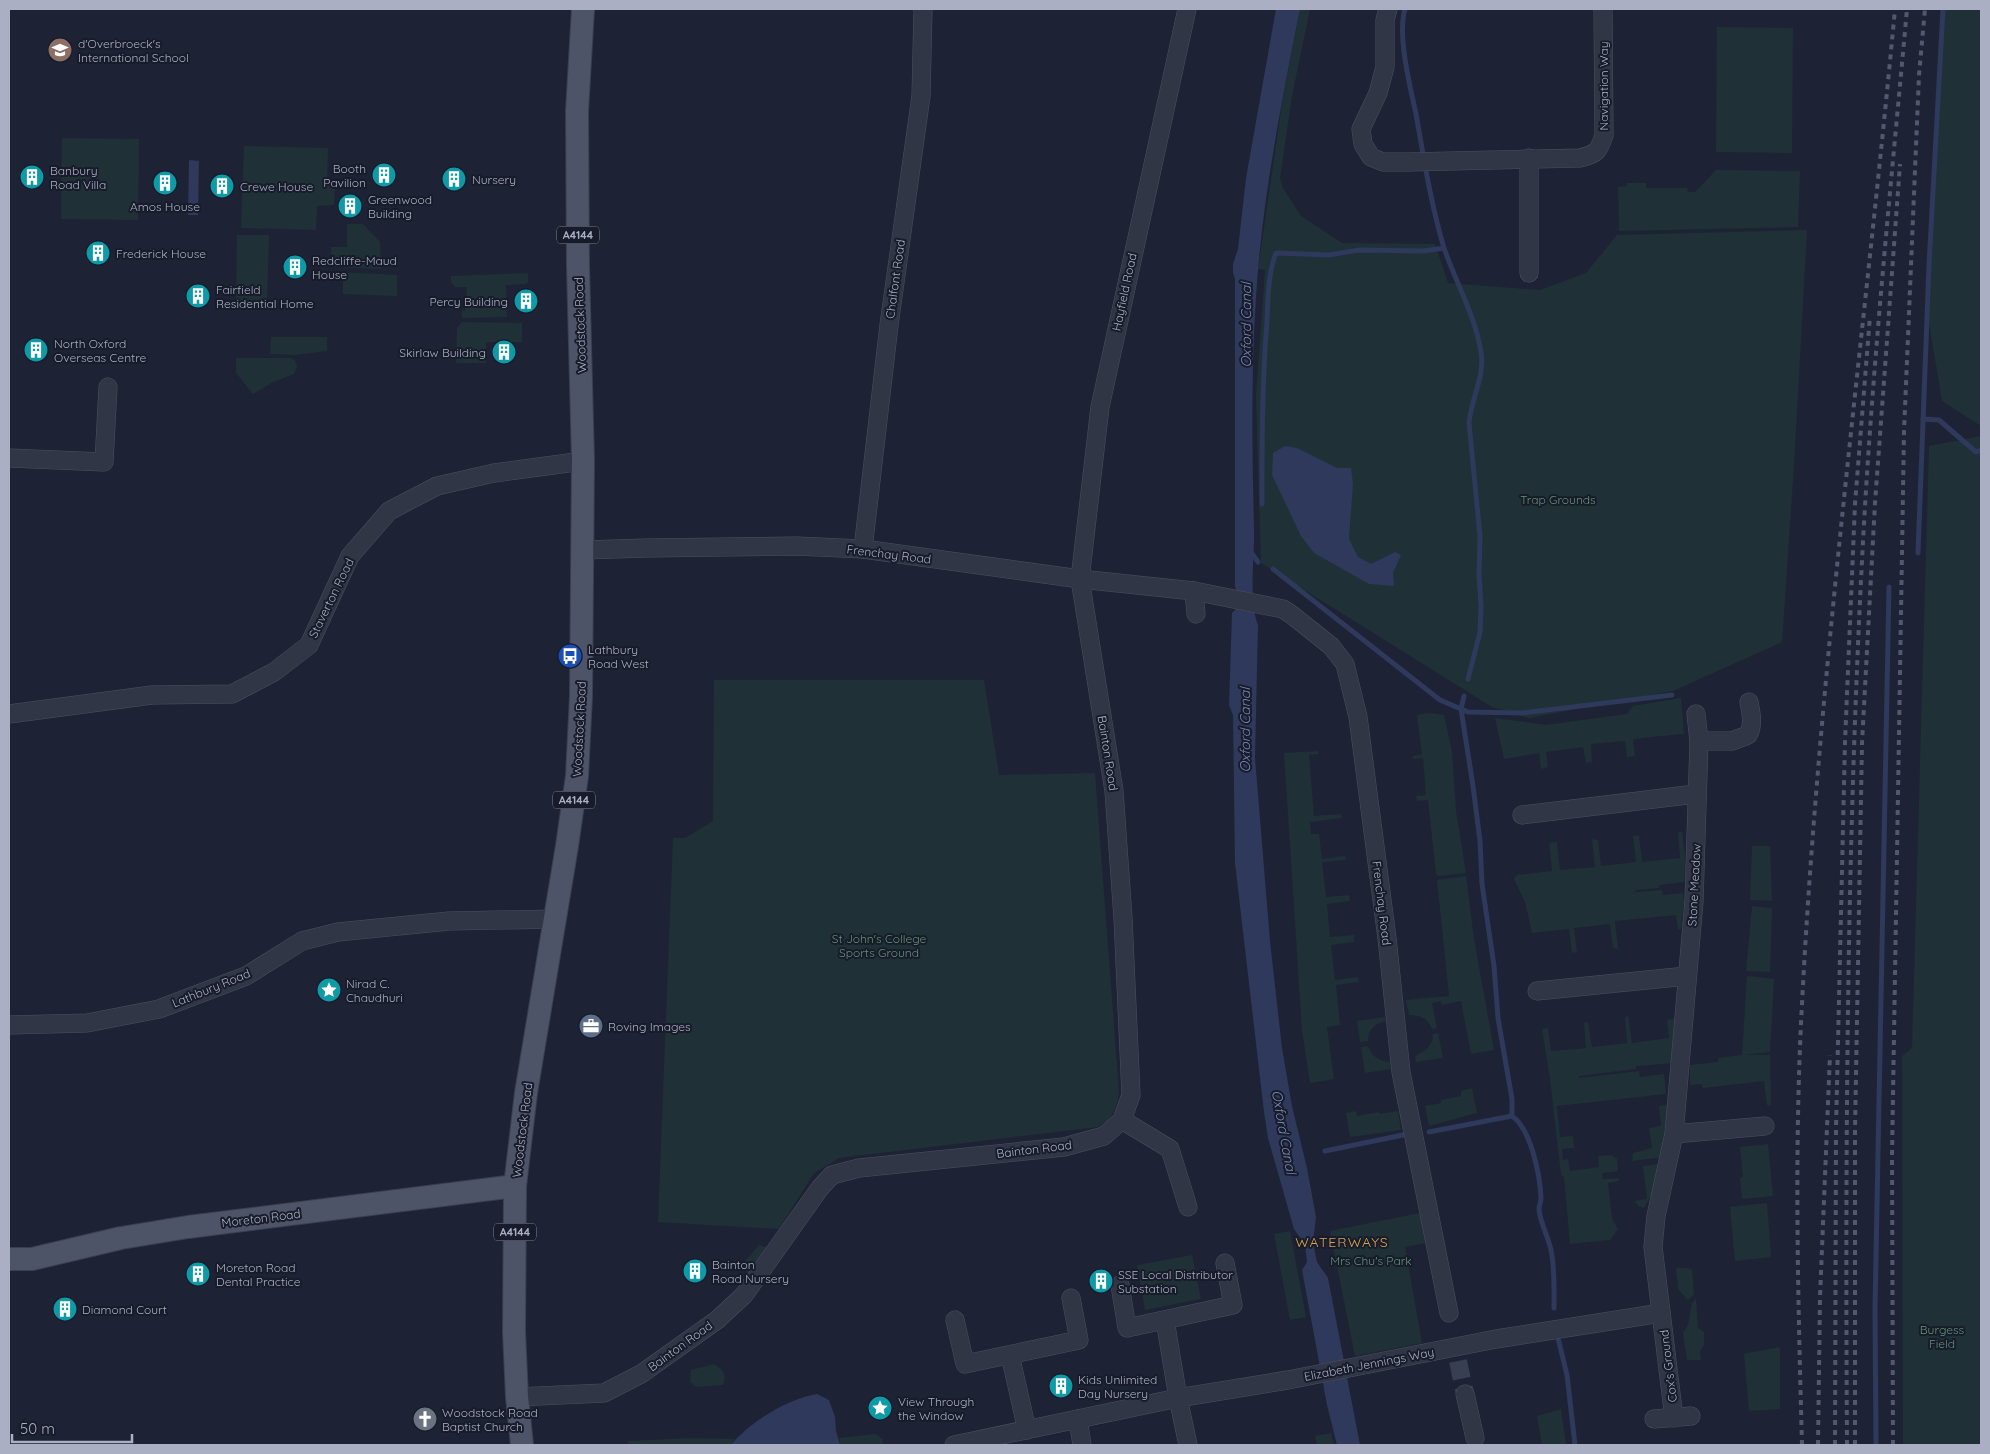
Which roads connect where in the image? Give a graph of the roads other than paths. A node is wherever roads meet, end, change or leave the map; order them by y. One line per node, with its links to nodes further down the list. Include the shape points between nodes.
1 (583, 9): 10 (main road, Woodstock Road / A4144, via 577,111)
2 (923, 9): 11 (street, Chalfont Road, via 922,96 889,325)
3 (1187, 9): 13 (street, Hayfield Road, via 1100,406)
4 (1388, 9): 6 (street, Navigation Way, via 1384,67 1378,93 1361,129 1363,144 1372,157 1383,162)
5 (1603, 9): 6 (street, Navigation Way, via 1604,134 1600,149 1591,156 1580,158)
6 (1529, 158): 7 (street)
7 (1529, 274)
8 (108, 387): 9 (street, via 104,462)
9 (9, 458)
10 (583, 461): 12 (main road, Woodstock Road / A4144); 17 (street, Staverton Road, via 437,486 389,512 350,556 309,644 274,672 232,694 152,695)
11 (863, 549): 12 (street, Frenchay Road, via 796,546); 13 (street, Frenchay Road)
12 (583, 550): 22 (main road, Woodstock Road / A4144, via 577,776)
13 (1080, 579): 14 (street, Frenchay Road); 26 (street, Bainton Road, via 1114,791 1131,1096)
14 (1194, 591): 15 (street); 35 (street, Frenchay Road, via 1283,609 1331,646 1345,664 1358,717 1401,1072)
15 (1196, 614)
16 (1749, 702): 19 (street, via 1752,728 1748,735 1732,741)
17 (9, 714)
18 (1696, 714): 19 (street, Stone Meadow)
19 (1699, 741): 20 (street, Stone Meadow)
20 (1696, 794): 21 (street); 23 (street, Stone Meadow, via 1695,879)
21 (1522, 815)
22 (555, 919): 25 (street, Lathbury Road, via 449,921 338,932 302,941 246,976 159,1009 87,1023); 29 (main road, Woodstock Road / A4144, via 526,1092)
23 (1687, 976): 24 (street); 28 (street, Stone Meadow)
24 (1537, 991)
25 (9, 1025)
26 (1122, 1120): 30 (street, via 1170,1149); 41 (street, Bainton Road, via 1104,1136 1064,1147 859,1168 832,1175 744,1296 717,1320 641,1374 604,1392)
27 (1765, 1126): 28 (street)
28 (1674, 1134): 36 (street, Stone Meadow, via 1656,1216 1653,1247)
29 (515, 1186): 31 (main road, Moreton Road, via 188,1227 121,1238 32,1259); 41 (main road, Woodstock Road / A4144)
30 (1188, 1207)
31 (9, 1259)
32 (1225, 1263): 38 (street, via 1233,1305)
33 (1120, 1285): 38 (street, via 1127,1328)
34 (1071, 1298): 39 (street, via 1079,1340)
35 (1449, 1313)
36 (1661, 1313): 42 (street, Elizabeth Jennings Way, via 1457,1354 1383,1361); 44 (street, Cox's Ground, via 1683,1417)
37 (955, 1320): 39 (street, via 965,1364)
38 (1165, 1320): 42 (street)
39 (1010, 1354): 45 (street)
40 (1465, 1394): 46 (street)
41 (517, 1397): 47 (main road, Woodstock Road / A4144)
42 (1178, 1398): 43 (street, Elizabeth Jennings Way); 50 (street)
43 (1078, 1419): 45 (street, Elizabeth Jennings Way); 49 (street)
44 (1654, 1419)
45 (1028, 1430): 48 (street, Elizabeth Jennings Way)
46 (1475, 1438)
47 (522, 1445)
48 (954, 1445)
49 (1082, 1445)
50 (1188, 1445)

